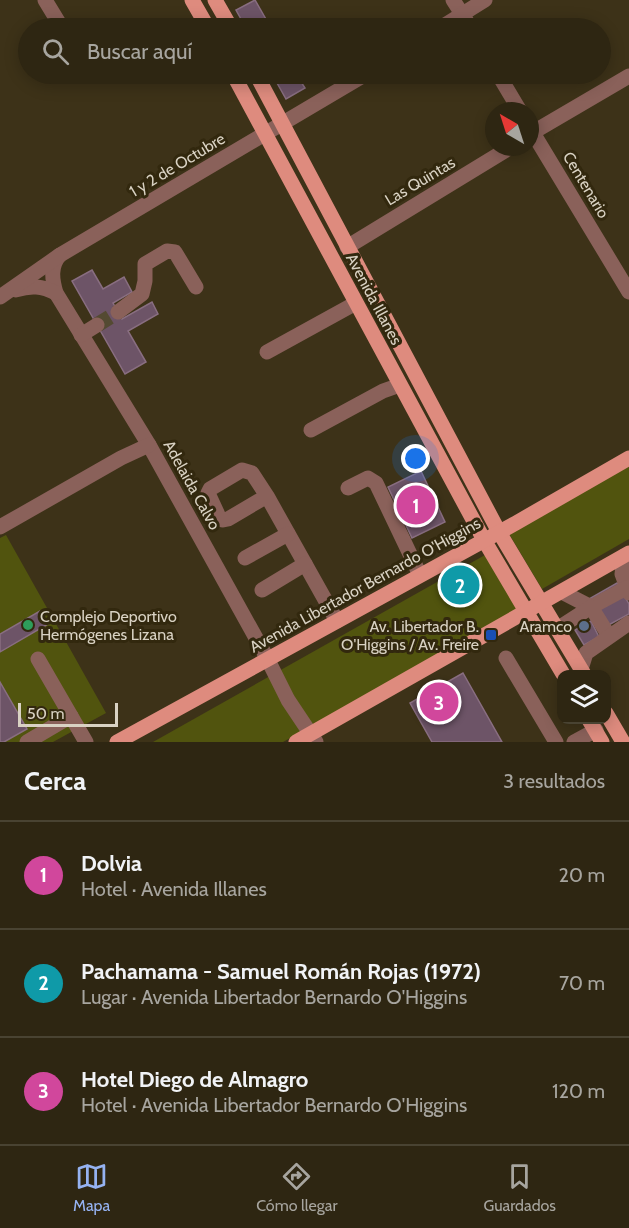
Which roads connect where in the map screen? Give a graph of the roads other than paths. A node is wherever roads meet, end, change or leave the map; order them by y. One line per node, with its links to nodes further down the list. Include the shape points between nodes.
1 (45, 0): 6 (street)
2 (192, 0): 7 (main road)
3 (215, 0): 8 (main road)
4 (453, 0): 9 (street)
5 (485, 0): 10 (street)
6 (56, 18)
7 (202, 18)
8 (225, 18)
9 (464, 18)
10 (470, 18)
11 (629, 76): 18 (street)
12 (239, 84): 19 (main road, Avenida Illanes)
13 (262, 84): 17 (main road, Avenida Illanes)
14 (349, 84): 17 (street, 1 y 2 de Octubre)
15 (504, 84): 16 (street)
16 (515, 102)
17 (283, 123): 19 (street, 1 y 2 de Octubre); 22 (main road, Avenida Illanes)
18 (539, 127)
19 (266, 133): 23 (street, 1 y 2 de Octubre); 28 (main road, Avenida Illanes)
20 (539, 145): 25 (street, Centenario)
21 (496, 156): 22 (street, Las Quintas)
22 (347, 247): 40 (main road, Avenida Illanes)
23 (60, 255): 26 (street, Adelaida Calvo, via 52,273); 27 (street, 1 y 2 de Octubre)
24 (196, 287): 29 (street, via 175,252 167,251 145,264 142,294)
25 (628, 288)
26 (56, 293): 27 (street, 1 y 2 de Octubre, via 36,286); 31 (street, Adelaida Calvo)
27 (5, 294)
28 (356, 303): 32 (street); 33 (main road, Avenida Illanes)
29 (118, 312)
30 (97, 325): 31 (street)
31 (81, 335): 35 (street, Adelaida Calvo)
32 (267, 352)
33 (400, 385): 34 (street); 42 (main road, Avenida Illanes)
34 (311, 430)
35 (150, 446): 39 (street, via 120,458); 58 (street, Adelaida Calvo)
36 (629, 458): 40 (main road, Avenida Libertador Bernardo O'Higgins)
37 (348, 488): 46 (street, via 368,478 376,483)
38 (267, 496): 41 (street)
39 (0, 527)
40 (499, 532): 42 (main road, Avenida Libertador Bernardo O'Higgins); 50 (main road, Avenida Illanes)
41 (288, 534): 44 (street); 45 (street)
42 (484, 540): 46 (main road, Avenida Libertador Bernardo O'Higgins); 52 (main road, Avenida Illanes)
43 (627, 554): 48 (street, via 622,573); 49 (main road)
44 (245, 558)
45 (305, 564): 47 (street); 53 (street)
46 (420, 575): 53 (main road, Avenida Libertador Bernardo O'Higgins)
47 (262, 590)
48 (627, 591): 51 (street)
49 (562, 592): 50 (main road); 51 (street)
50 (542, 603): 52 (main road); 55 (main road, Avenida Illanes)
51 (591, 607): 55 (street); 56 (street)
52 (527, 612): 60 (main road, Avenida Illanes); 66 (main road)
53 (337, 621): 58 (main road, Avenida Libertador Bernardo O'Higgins)
54 (629, 623): 56 (street)
55 (557, 629): 61 (main road, Avenida Illanes)
56 (609, 636): 62 (street, via 586,653)
57 (38, 658): 63 (street)
58 (267, 658): 66 (street, Adelaida Calvo, via 288,700); 69 (main road, Avenida Libertador Bernardo O'Higgins)
59 (506, 658): 71 (street)
60 (560, 670)
61 (581, 670)
62 (582, 670)
63 (72, 716): 67 (street); 68 (street)
64 (611, 722): 73 (main road)
65 (596, 731): 72 (street)
66 (314, 738): 70 (main road)
67 (27, 742)
68 (86, 742)
69 (117, 742)
70 (296, 742)
71 (556, 742)
72 (574, 742)
73 (623, 742)

